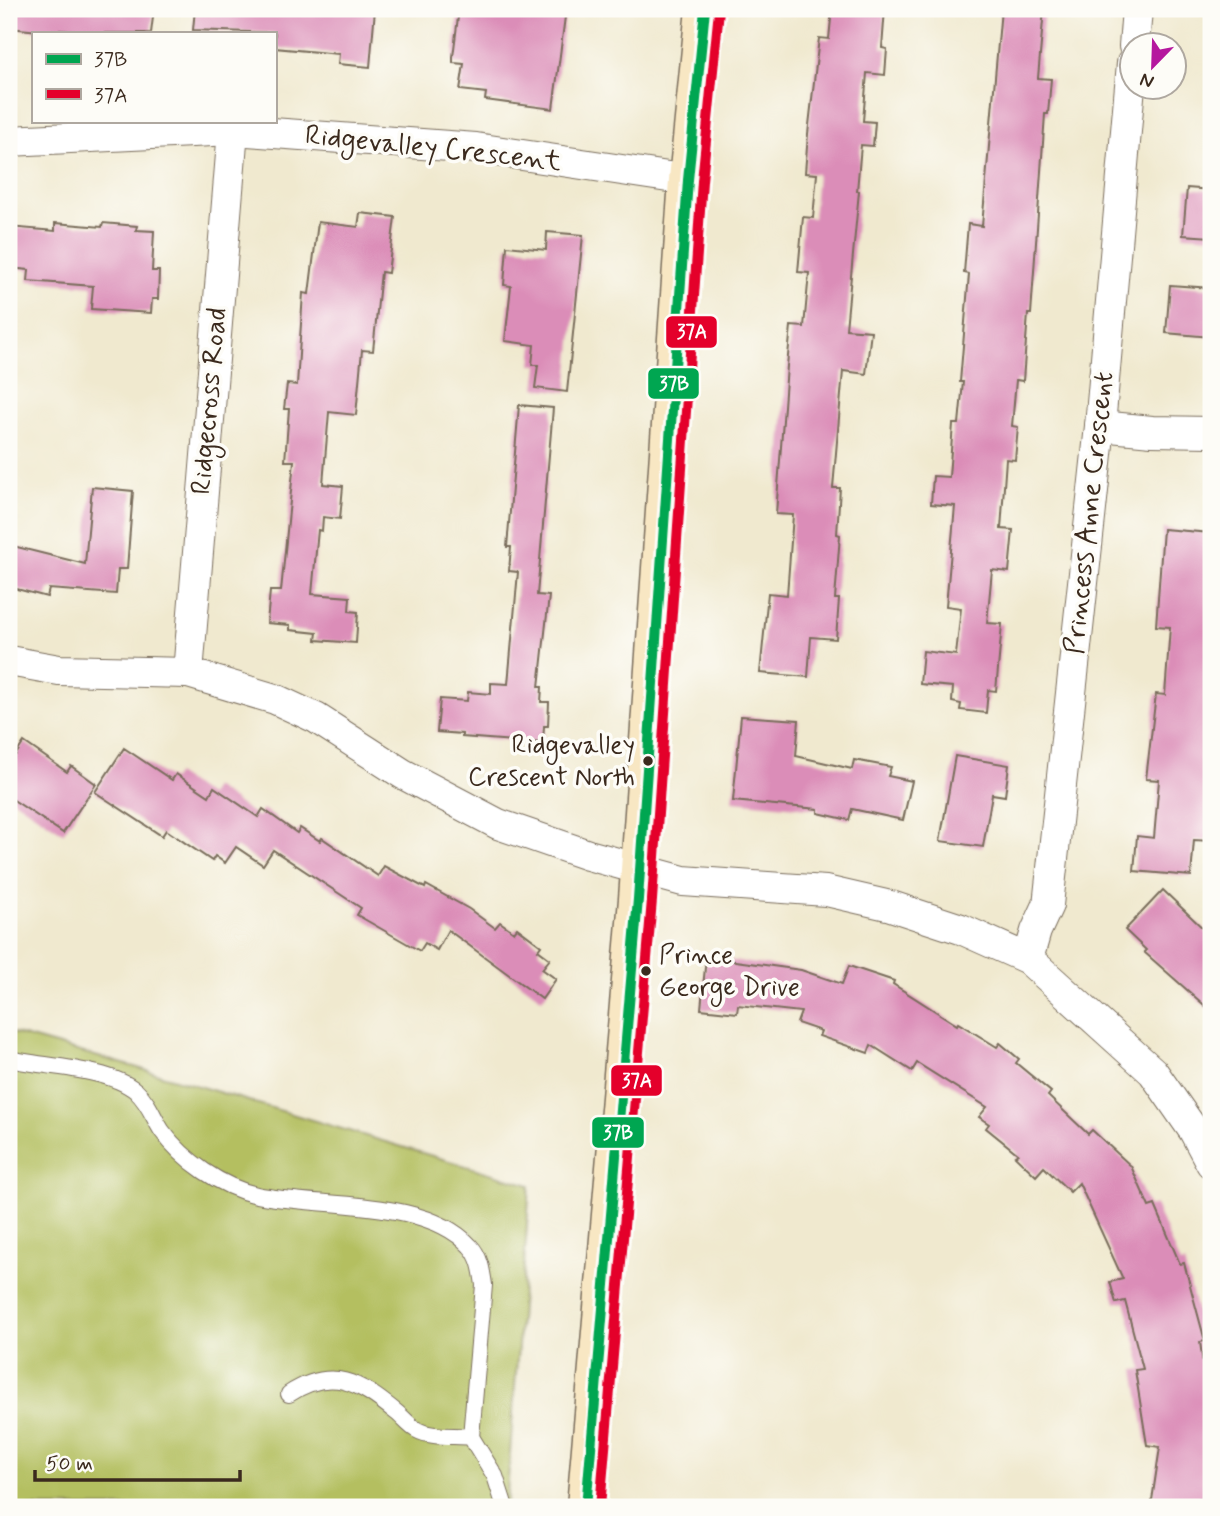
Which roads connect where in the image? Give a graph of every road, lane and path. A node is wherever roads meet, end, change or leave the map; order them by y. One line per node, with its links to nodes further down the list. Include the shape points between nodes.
1 (705, 9): 7 (main road)
2 (1137, 9): 3 (street)
3 (1135, 32)
4 (1129, 102): 8 (street, Princess Anne Crescent)
5 (233, 130): 6 (street, Ridgevalley Crescent); 7 (street, Ridgevalley Crescent, via 475,148); 11 (street, Ridgecross Road)
6 (9, 141)
7 (688, 180): 12 (main road)
8 (1100, 426): 9 (street); 13 (street, Princess Anne Crescent, via 1048,905)
9 (1211, 432)
10 (9, 661): 11 (street, via 88,672)
11 (188, 673): 12 (street, via 275,699 316,718 403,774 498,824)
12 (640, 869): 13 (street, via 691,882 813,890 891,906 961,929); 19 (main road)
13 (1028, 959): 15 (street, via 1153,1072)
14 (9, 1059): 17 (lane, via 117,1080 150,1106 175,1147 193,1163 256,1195 427,1218 452,1229 472,1247 484,1285)
15 (1211, 1163)
16 (289, 1394): 17 (lane, via 320,1379 342,1380 383,1401 416,1430)
17 (471, 1437): 18 (lane, via 495,1476)
18 (505, 1507)
19 (586, 1507)

